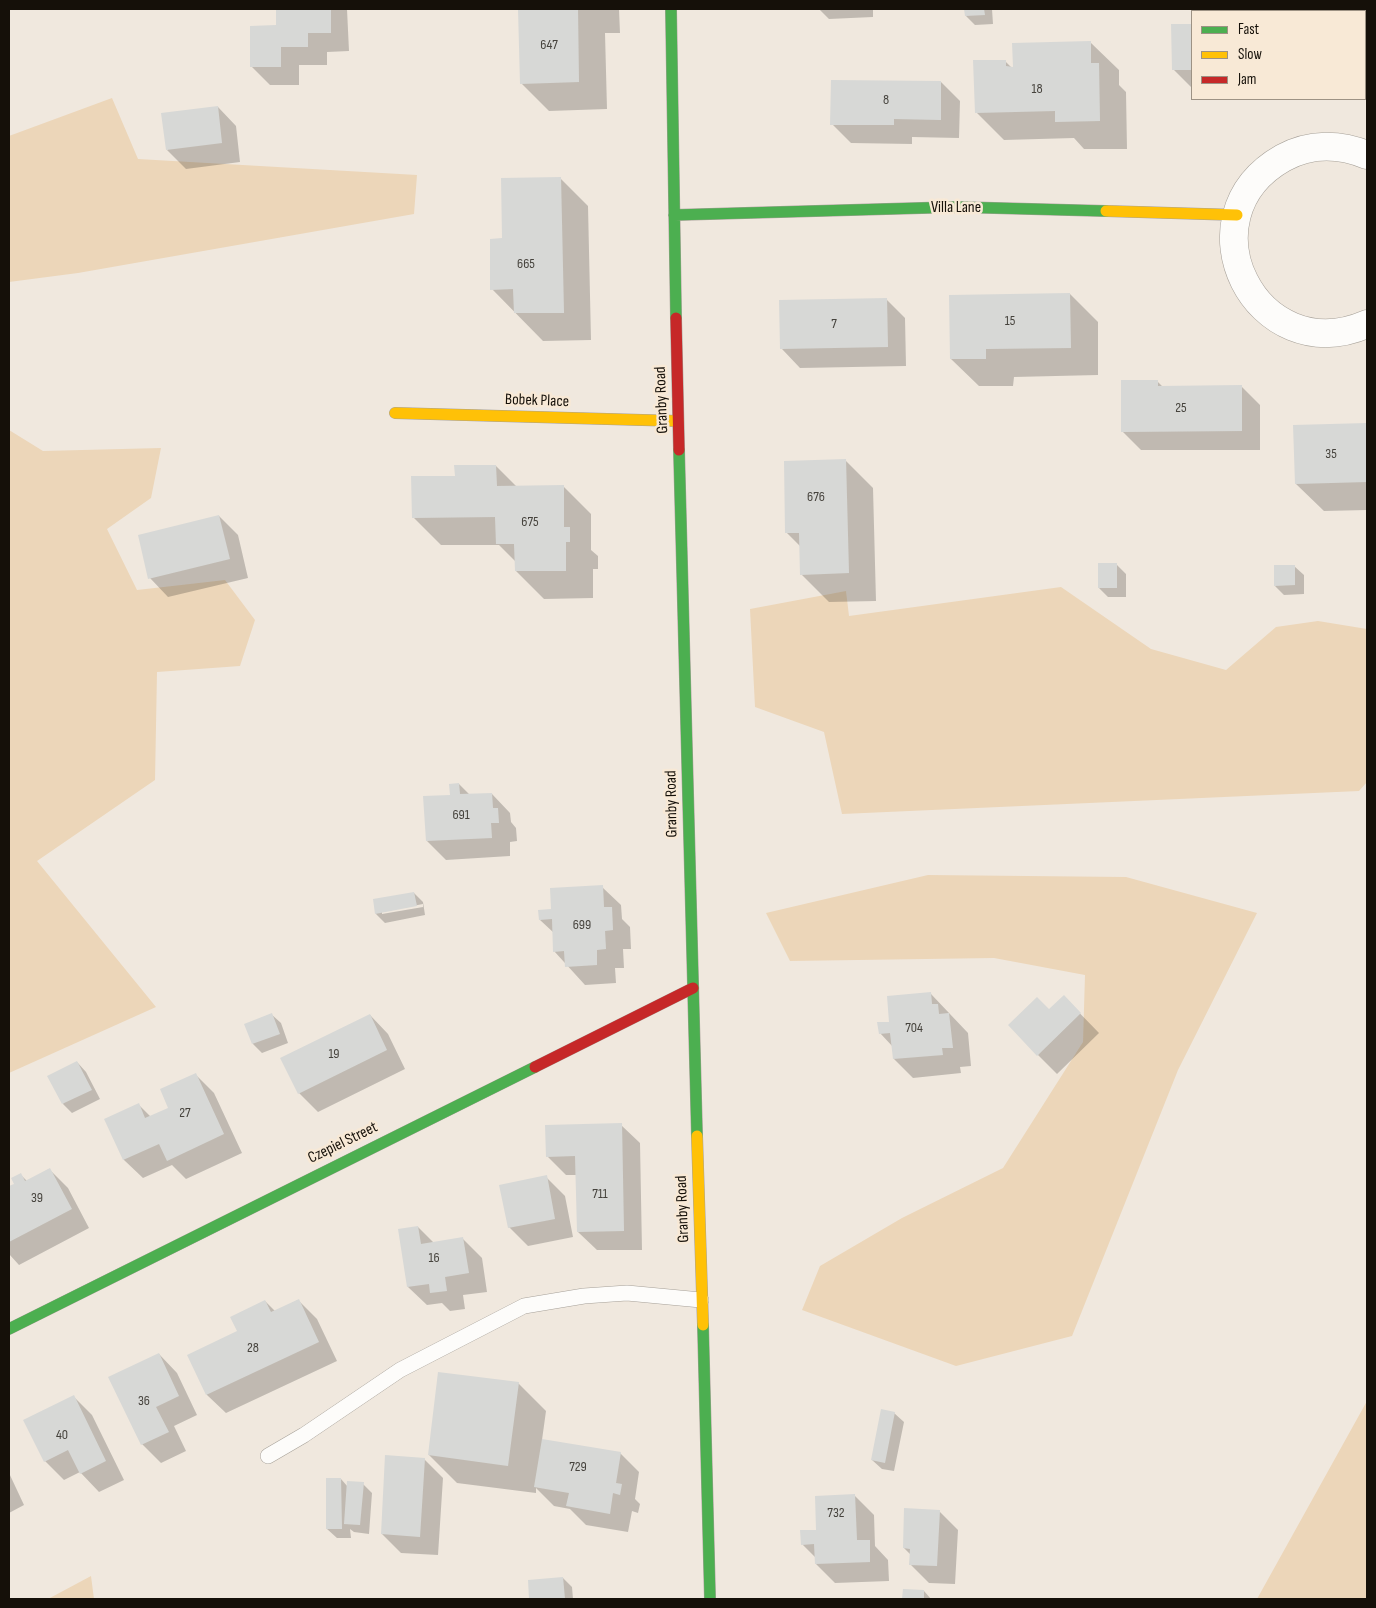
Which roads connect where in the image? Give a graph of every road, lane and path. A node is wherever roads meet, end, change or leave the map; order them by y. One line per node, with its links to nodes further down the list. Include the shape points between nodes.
1 (671, 9): 3 (street, Granby Road)
2 (1367, 155): 4 (street, via 1333,146 1312,147 1292,153 1273,163 1257,178)
3 (674, 215): 4 (street, Villa Lane, via 957,207); 7 (street, Granby Road)
4 (1237, 215): 5 (street, via 1233,237 1242,280 1254,299 1271,315 1290,326 1311,332 1333,334)
5 (1367, 324)
6 (394, 413): 7 (street, Bobek Place)
7 (678, 421): 8 (street, Granby Road)
8 (692, 988): 9 (street, Granby Road); 10 (street, Czepiel Street)
9 (701, 1300): 11 (lane, via 627,1292 524,1306 400,1370); 12 (street, Granby Road)
10 (9, 1329)
11 (268, 1456)
12 (710, 1599)

